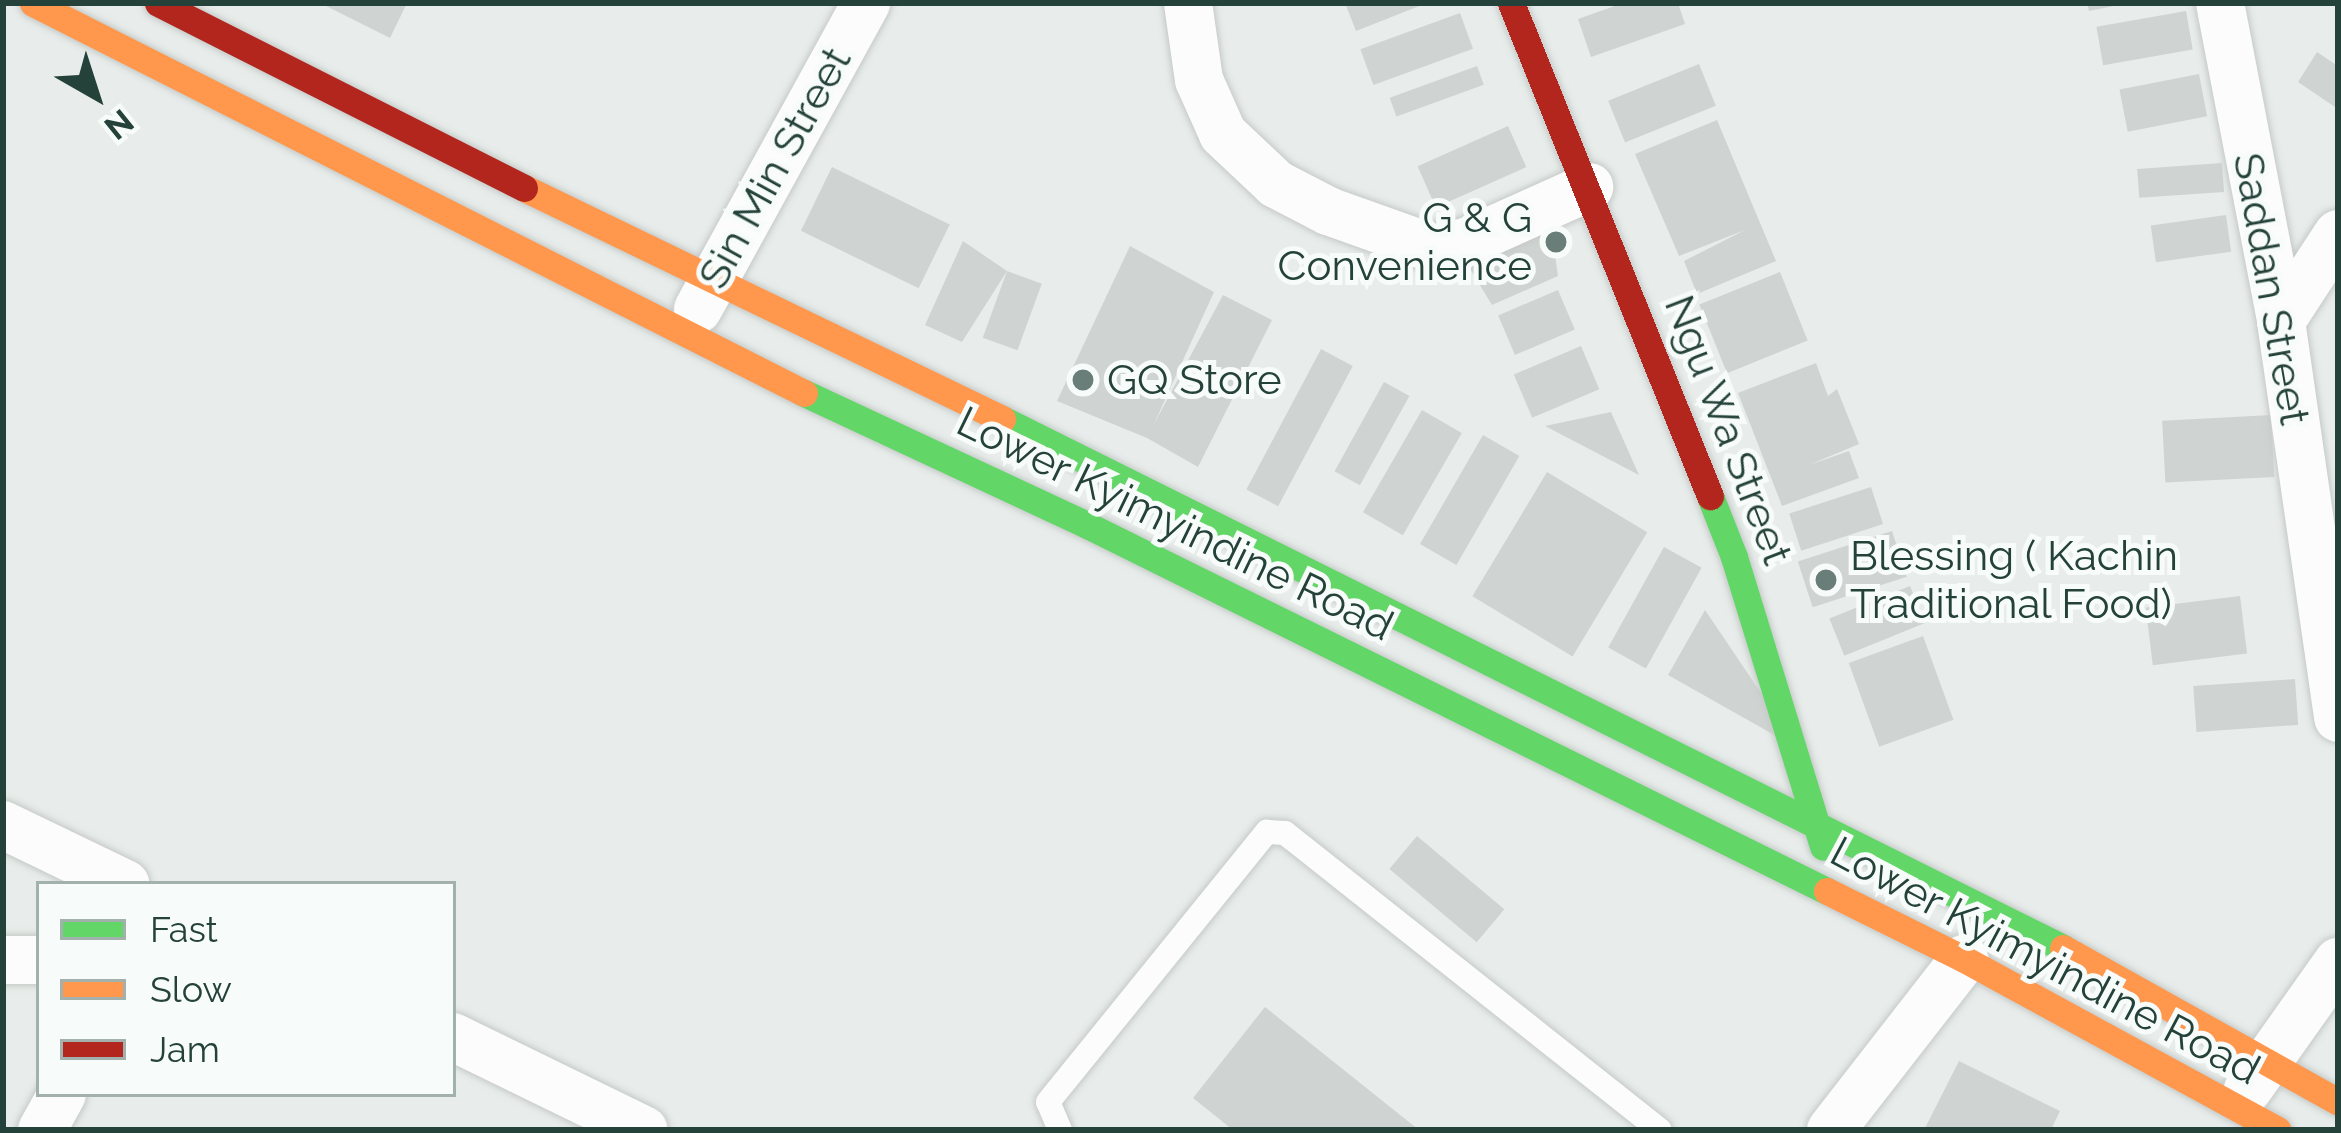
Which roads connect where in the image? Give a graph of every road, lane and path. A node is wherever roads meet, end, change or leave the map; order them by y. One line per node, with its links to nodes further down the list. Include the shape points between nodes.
1 (33, 3): 8 (main road, Lower Kyimyindine Road)
2 (158, 3): 7 (main road, Lower Kyimyindine Road)
3 (866, 3): 11 (street, Sin Min Street)
4 (1188, 3): 9 (street, via 1198,80 1223,134 1276,184 1420,244 1469,241)
5 (1511, 3): 9 (main road, Ngu Wa Street)
6 (2220, 3): 12 (street, Saddan Street)
7 (314, 82): 8 (main road); 11 (main road, Lower Kyimyindine Road)
8 (289, 133): 13 (main road, Lower Kyimyindine Road)
9 (1589, 187): 17 (main road, Ngu Wa Street, via 1734,557)
10 (2338, 233): 12 (street)
11 (712, 284): 13 (street, Sin Min Street); 14 (main road, Lower Kyimyindine Road)
12 (2281, 321): 16 (street, Saddan Street)
13 (684, 334): 15 (main road, Lower Kyimyindine Road)
14 (1119, 474): 15 (main road); 17 (main road, Lower Kyimyindine Road)
15 (1088, 525): 20 (main road, Lower Kyimyindine Road)
16 (2338, 718)
17 (1815, 823): 20 (main road, Ngu Wa Street); 26 (main road, Lower Kyimyindine Road, via 1992,909)
18 (3, 825): 19 (street)
19 (118, 881)
20 (1838, 897): 21 (main road, Lower Kyimyindine Road)
21 (1964, 959): 29 (main road, Lower Kyimyindine Road); 34 (street)
22 (3, 960): 23 (street)
23 (36, 960)
24 (2338, 962): 26 (street)
25 (456, 1039): 30 (street)
26 (2267, 1062): 28 (main road, Lower Kyimyindine Road); 29 (street)
27 (60, 1097): 31 (street)
28 (2338, 1102)
29 (2255, 1119)
30 (624, 1126)
31 (42, 1130)
32 (1060, 1130): 33 (lane, via 1048,1102 1267,832 1285,833)
33 (1660, 1130)
34 (1832, 1130)

